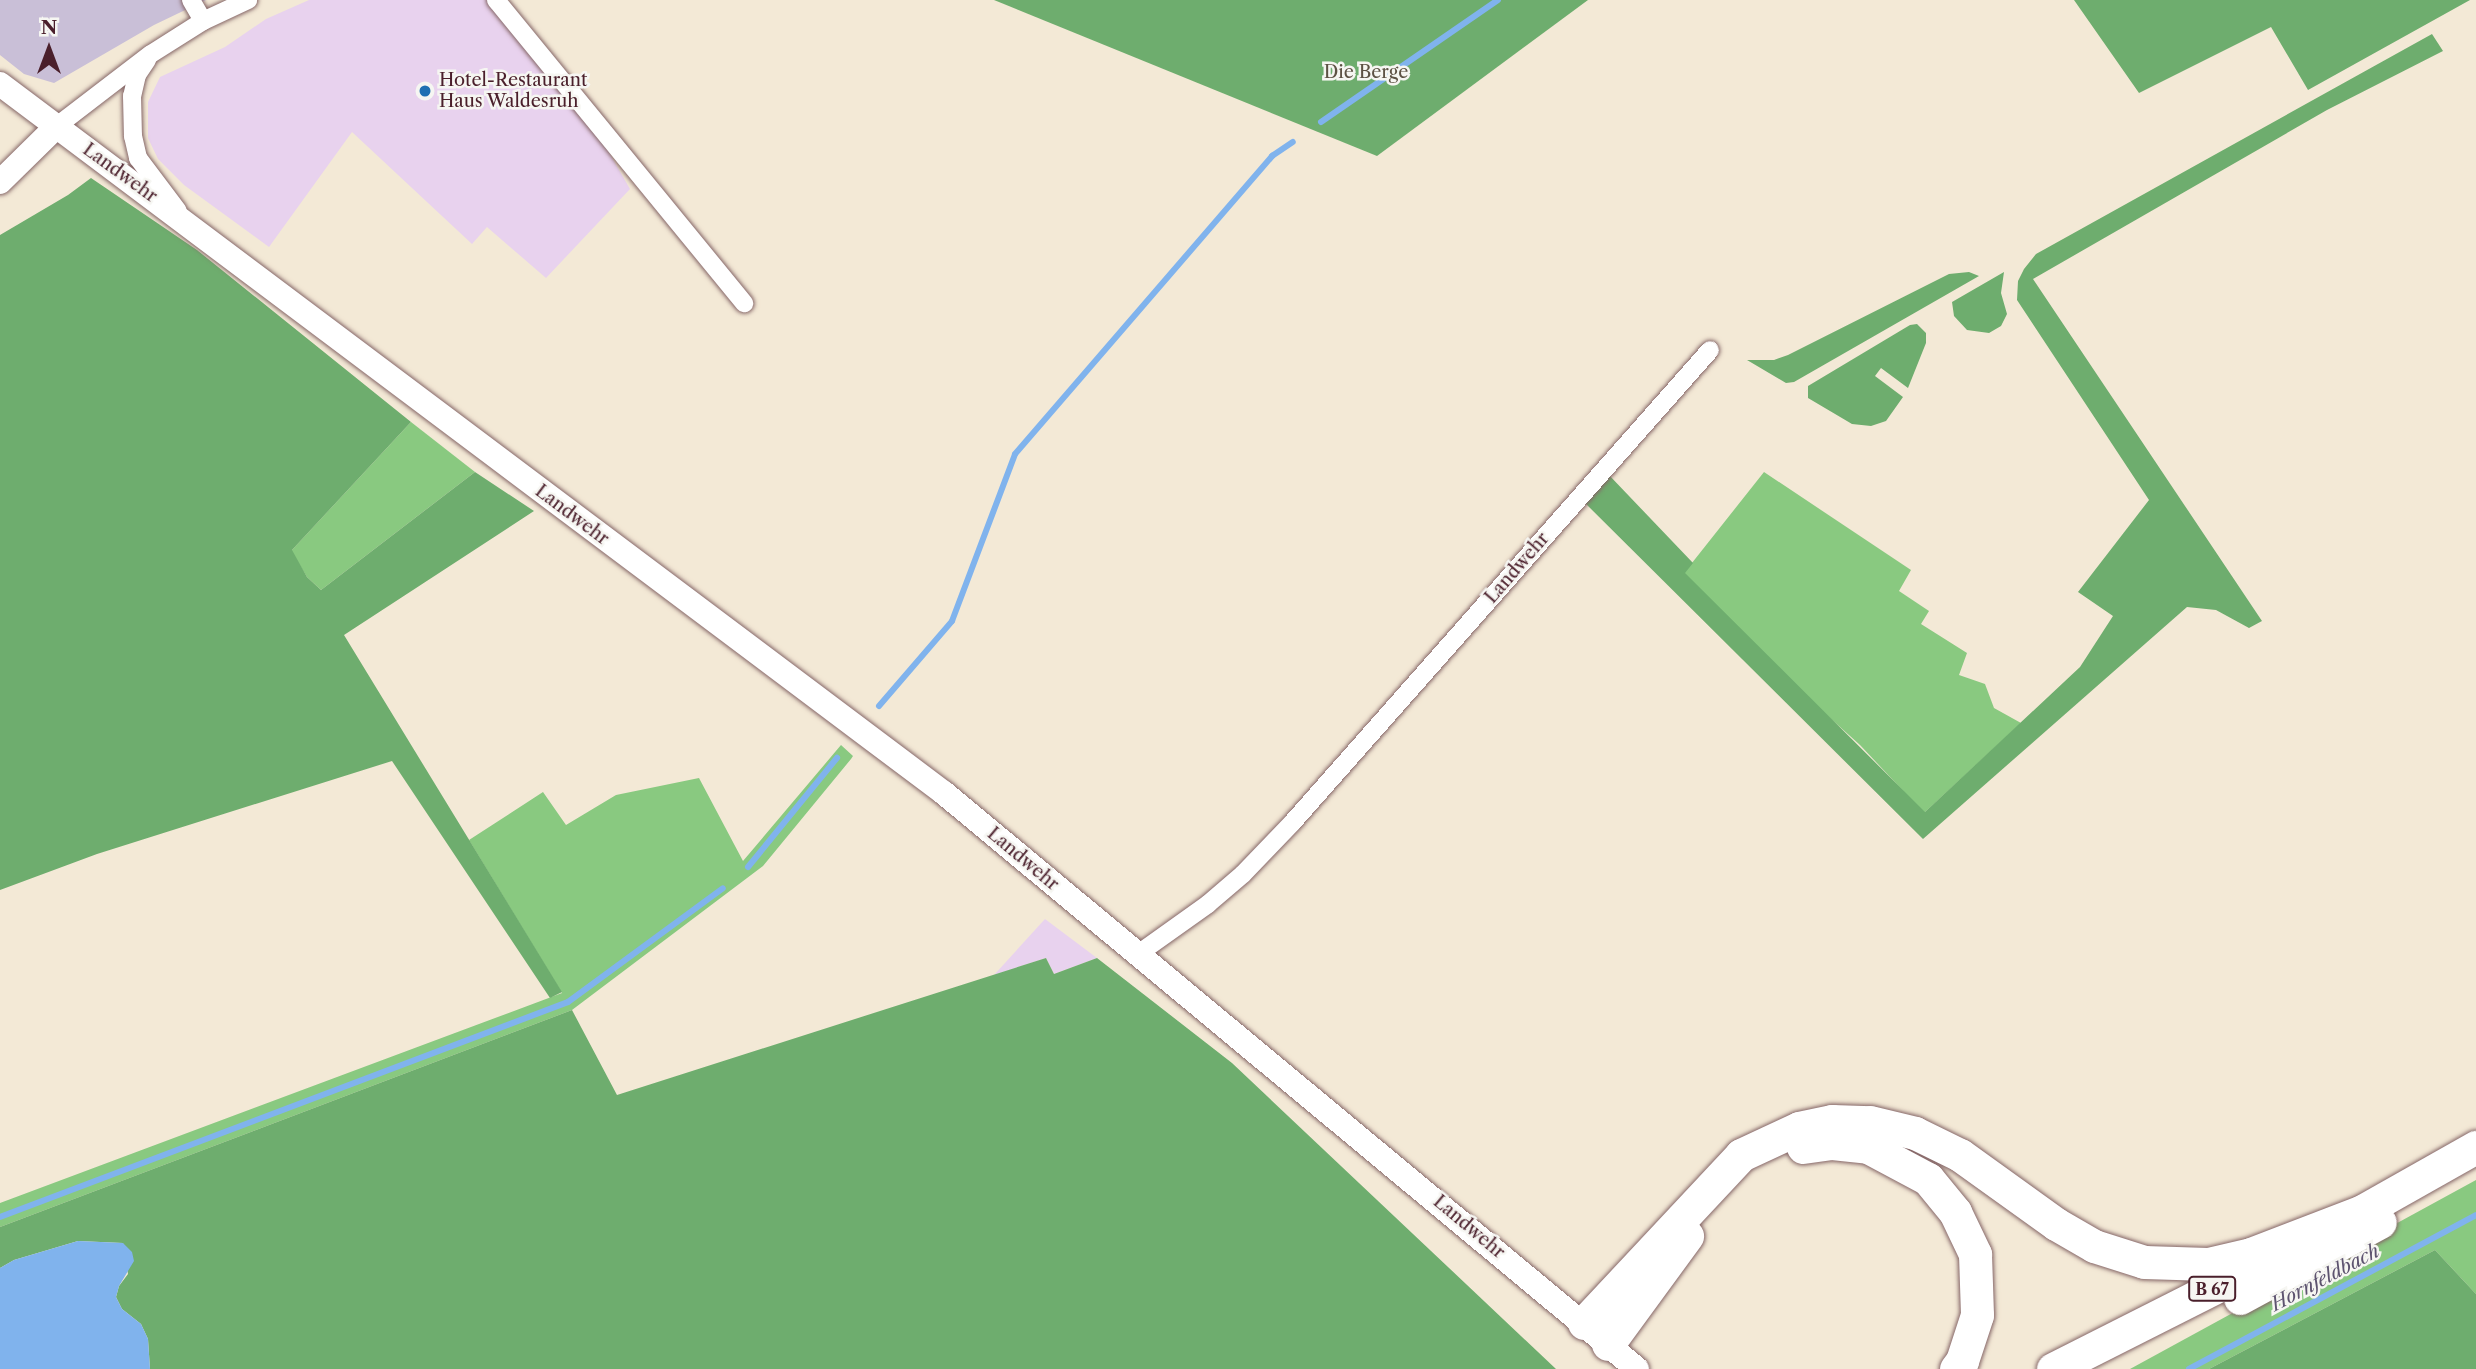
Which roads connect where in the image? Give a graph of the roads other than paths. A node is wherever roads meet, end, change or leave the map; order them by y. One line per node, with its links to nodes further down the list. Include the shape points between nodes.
1 (191, 0): 4 (street)
2 (248, 0): 4 (street)
3 (496, 0): 10 (street)
4 (203, 20): 5 (street)
5 (151, 54): 7 (street); 9 (street, via 137,75 132,96 133,136 138,158)
6 (0, 84): 7 (main road, Landwehr)
7 (57, 126): 8 (main road); 9 (main road, Landwehr)
8 (0, 182)
9 (187, 222): 12 (main road, Landwehr, via 406,392 944,793)
10 (744, 303)
11 (1710, 350): 12 (street, Landwehr, via 1268,849 1208,904)
12 (1138, 954): 16 (main road, Landwehr)
13 (2476, 1147): 15 (highway, B 67)
14 (2476, 1165): 20 (highway, B 67, via 2351,1239)
15 (2371, 1208): 16 (highway, via 2251,1254 2208,1264 2144,1262 2094,1247 1960,1154 1915,1133 1870,1122 1832,1121 1799,1128 1741,1154); 19 (highway, B 67)
16 (1596, 1334): 17 (main road, Landwehr); 18 (highway, via 1754,1162 1785,1149 1832,1143 1868,1147 1899,1161 1928,1179 1955,1212 1975,1254 1977,1315)
17 (1637, 1369)
18 (1956, 1369)
19 (2053, 1369)
20 (2097, 1369)

